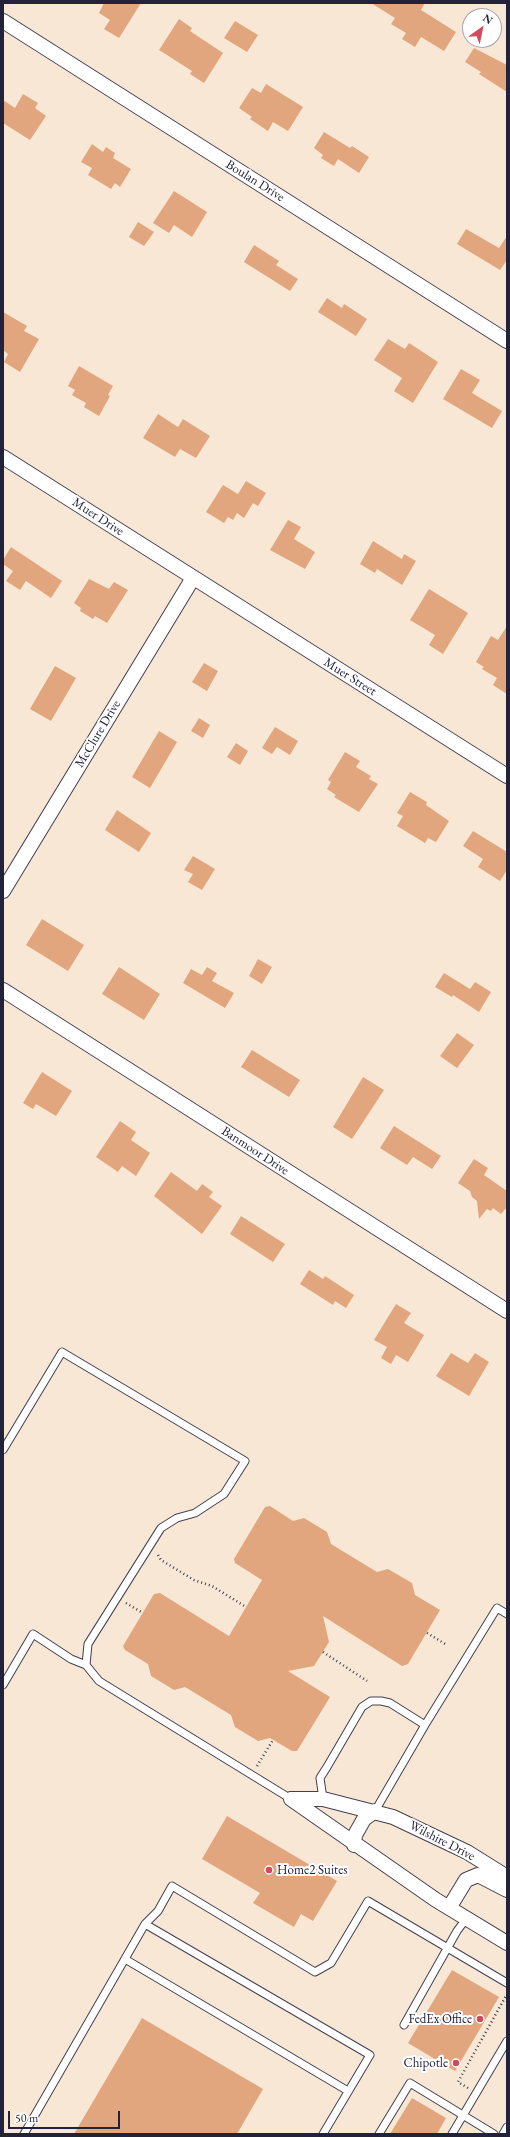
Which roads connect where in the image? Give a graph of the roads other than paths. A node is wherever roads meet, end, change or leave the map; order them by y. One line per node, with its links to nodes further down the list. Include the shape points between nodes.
1 (3, 21): 2 (street, Boulan Drive)
2 (507, 341)
3 (3, 457): 4 (street, Muer Drive)
4 (193, 578): 5 (street, Muer Street); 6 (street, McClure Drive)
5 (507, 776)
6 (3, 891)
7 (3, 990): 8 (street, Banmoor Drive)
8 (507, 1311)
9 (3, 1450): 11 (lane, via 62,1352 246,1461 224,1494 195,1513 177,1518 161,1528 88,1644)
10 (507, 1614): 13 (lane, via 497,1608)
11 (86, 1665): 12 (lane, via 71,1659 33,1634); 14 (lane, via 99,1681)
12 (3, 1685)
13 (424, 1725): 15 (lane, via 390,1703 371,1701 362,1707 320,1778); 16 (lane)
14 (291, 1799): 15 (street, Wilshire Drive); 17 (street)
15 (323, 1799): 16 (street, Wilshire Drive)
16 (375, 1811): 17 (street, via 364,1819 355,1835); 18 (street, Wilshire Drive, via 436,1835)
17 (354, 1845): 20 (street)
18 (507, 1877)
19 (507, 1890): 20 (street, Wilshire Drive, via 478,1875 466,1880)
20 (449, 1908): 21 (street)
21 (466, 1918): 23 (street); 24 (lane)
22 (145, 1924): 24 (lane, via 158,1911 172,1886 316,1972 331,1963 368,1901); 25 (lane); 29 (lane, via 370,2055)
23 (507, 1943)
24 (448, 1948): 26 (lane); 27 (lane)
25 (125, 1959): 29 (lane); 32 (lane)
26 (507, 1983)
27 (404, 2025)
28 (507, 2041): 30 (lane)
29 (348, 2091): 33 (lane)
30 (463, 2115): 34 (lane, via 410,2084); 35 (lane); 36 (lane)
31 (507, 2127): 37 (lane)
32 (24, 2134)
33 (322, 2134)
34 (379, 2134)
35 (452, 2134)
36 (494, 2134)
37 (503, 2134)

